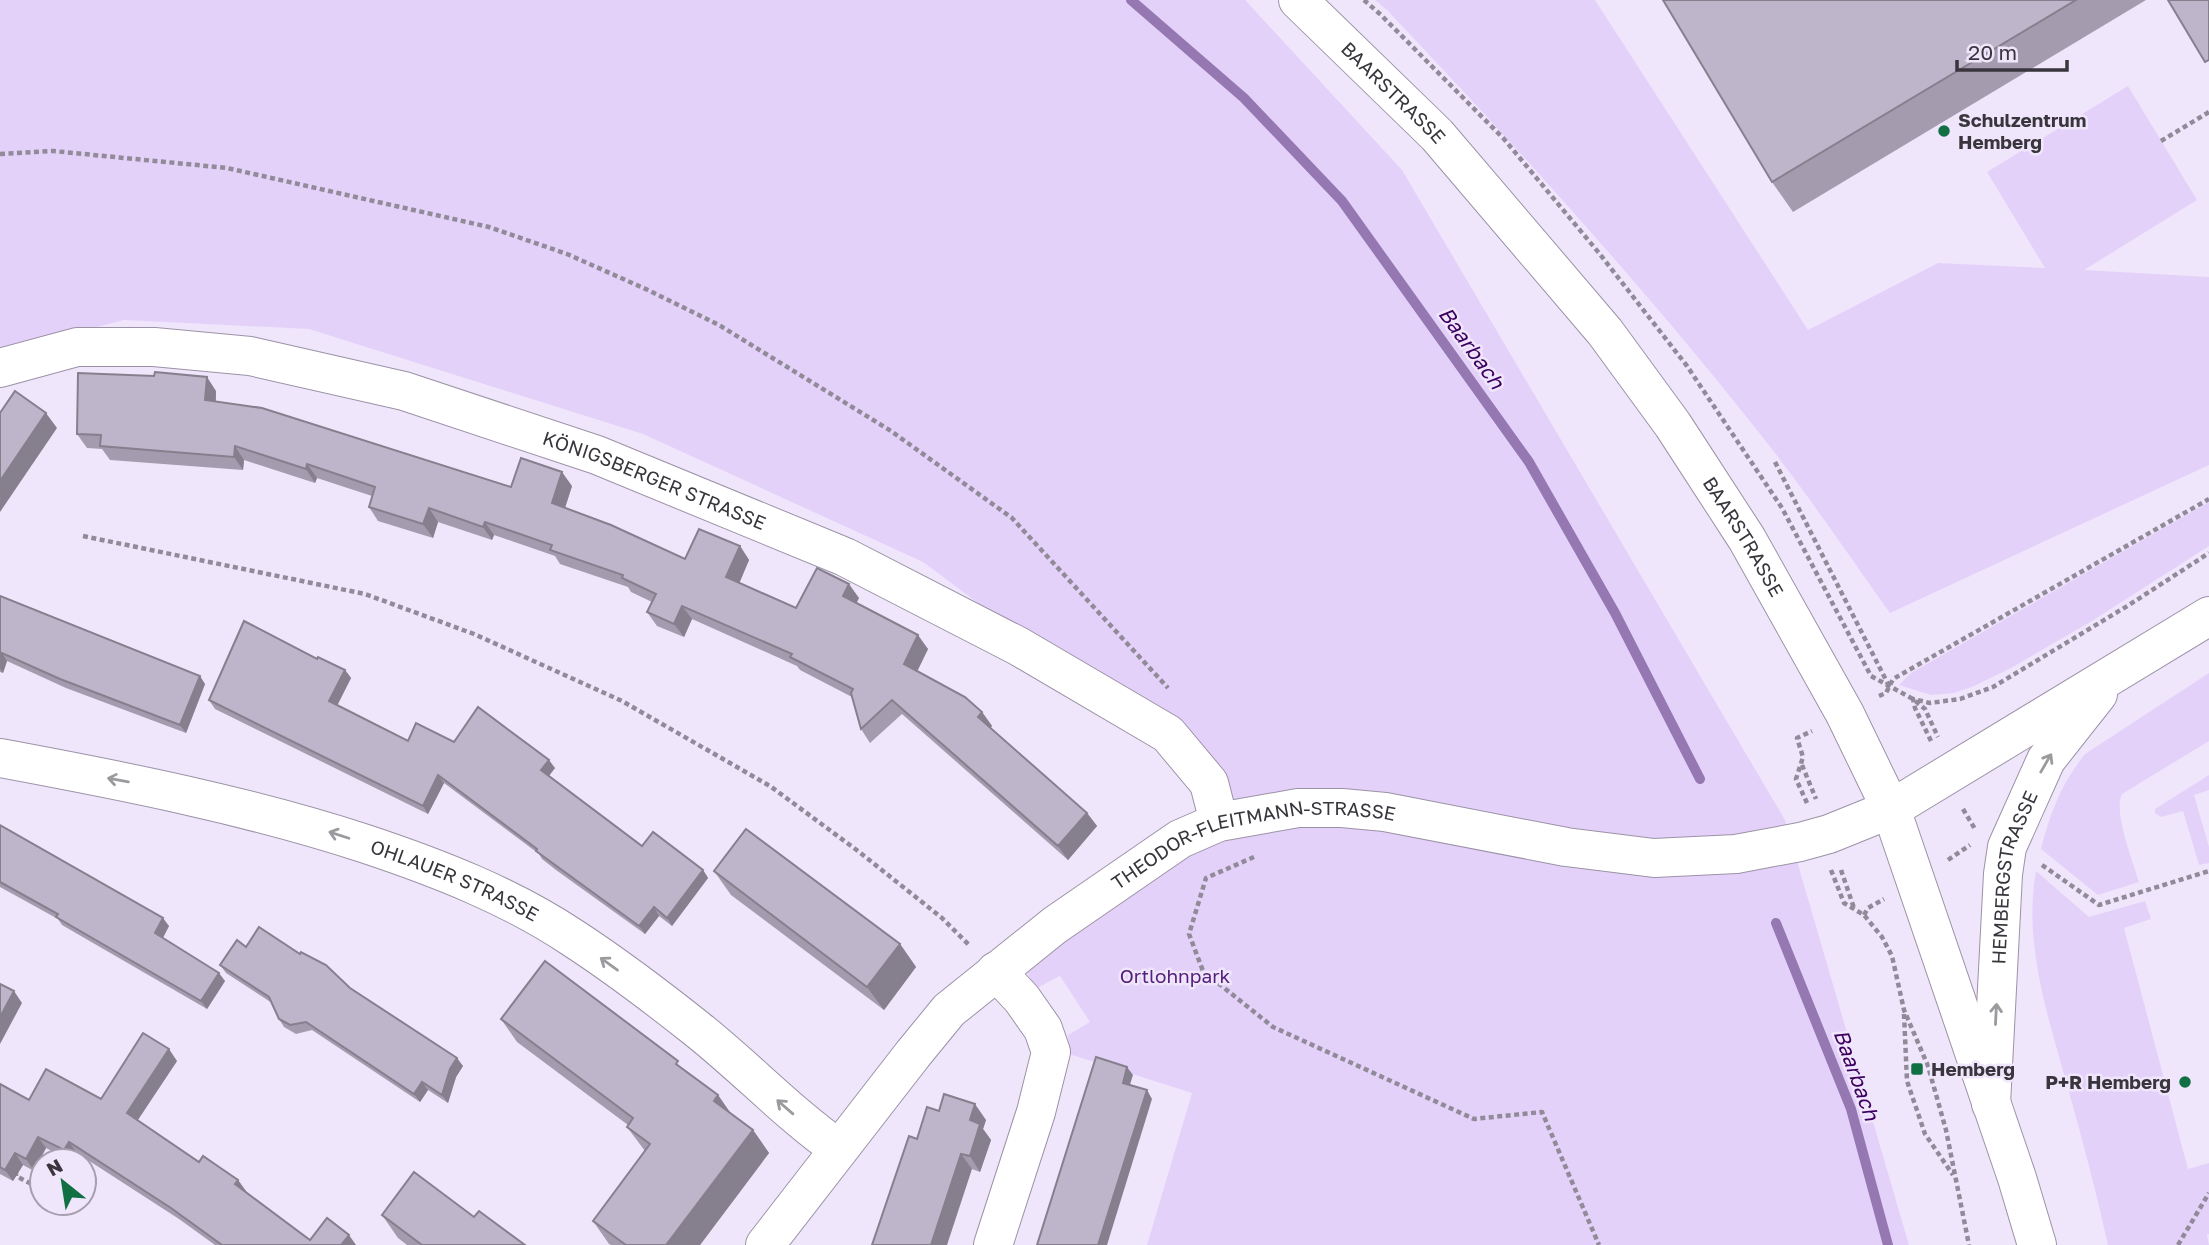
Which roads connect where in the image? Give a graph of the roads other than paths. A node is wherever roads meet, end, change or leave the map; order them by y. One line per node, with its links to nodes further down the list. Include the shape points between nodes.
1 (1298, 0): 6 (street, BAARSTRASSE, via 1437,135 1605,332 1747,539 1845,714)
2 (0, 368): 7 (street, KÖNIGSBERGER STRASSE, via 78,347 154,347 250,356 404,391 597,455 845,557 1053,666 1168,734 1209,783)
3 (2209, 616): 4 (street, HEMBERGSTRASSE)
4 (2112, 676): 6 (street, HEMBERGSTRASSE); 9 (street, HEMBERGSTRASSE, one-way to 4, via 2007,847 2046,760)
5 (0, 758): 10 (street, OHLAUER STRASSE, one-way to 5, via 698,1030 575,939 455,877 313,827 140,784)
6 (1891, 809): 7 (street, THEODOR-FLEITMANN-STRASSE, via 1800,842 1736,854 1654,858 1566,847 1374,811 1298,808); 9 (street, BAARSTRASSE)
7 (1219, 822): 8 (street, THEODOR-FLEITMANN-STRASSE, via 1180,839 1141,864)
8 (996, 971): 10 (street, THEODOR-FLEITMANN-STRASSE, via 949,1010); 13 (street, via 1044,1029 1051,1052)
9 (1991, 1107): 11 (street, BAARSTRASSE)
10 (839, 1149): 12 (street, THEODOR-FLEITMANN-STRASSE)
11 (2017, 1178): 14 (street, BAARSTRASSE); 15 (street, BAARSTRASSE)
12 (765, 1245)
13 (993, 1245)
14 (2024, 1245)
15 (2037, 1245)

